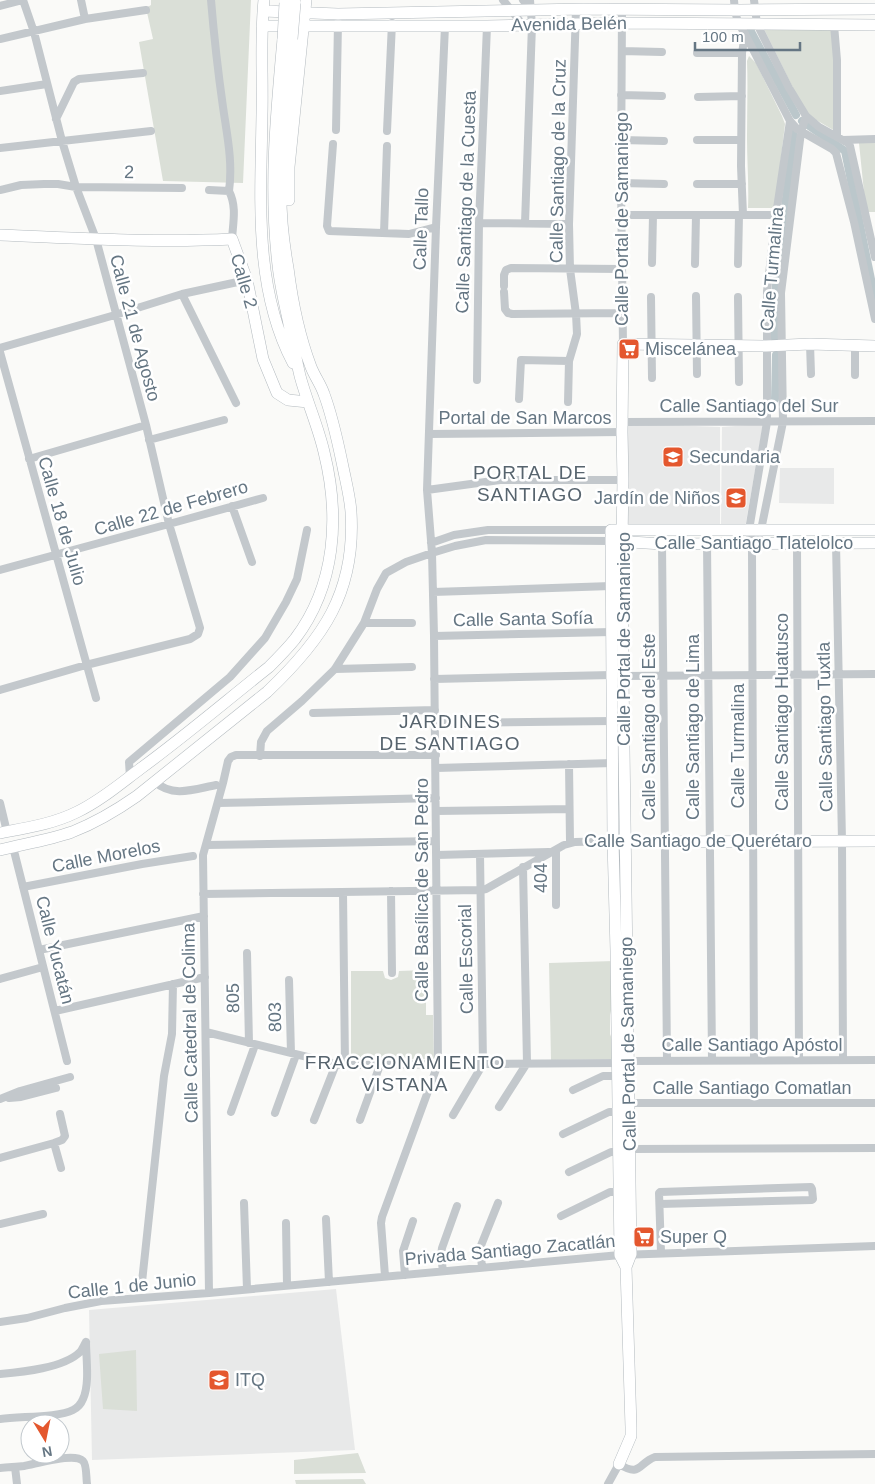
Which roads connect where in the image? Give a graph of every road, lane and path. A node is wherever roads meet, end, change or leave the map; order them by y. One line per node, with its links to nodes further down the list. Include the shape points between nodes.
1 (23, 0): 12 (street); 35 (street, Calle 21 de Agosto)
2 (81, 0): 20 (street)
3 (211, 0): 75 (street, via 229,143)
4 (306, 0): 19 (street)
5 (502, 0): 18 (street)
6 (523, 0): 9 (street)
7 (290, 2): 38 (street, bridge)
8 (638, 4): 10 (street, Avenida Belén); 15 (street, Avenida Belén); 24 (street)
9 (531, 5): 14 (street, Avenida Belén); 18 (street, Avenida Belén); 28 (street)
10 (735, 5): 11 (street, Avenida Belén); 26 (street)
11 (754, 5): 16 (street, Avenida Belén); 27 (street)
12 (0, 6)
13 (264, 6): 19 (street, Avenida Belén); 31 (street)
14 (576, 9): 15 (street, Avenida Belén); 25 (street, Calle Santiago de la Cruz)
15 (622, 9): 23 (street, Calle Portal de Samaniego)
16 (875, 9)
17 (146, 10): 20 (street)
18 (511, 10): 22 (street, Avenida Belén); 28 (street)
19 (306, 14): 21 (street, Avenida Belén); 32 (street)
20 (85, 19): 35 (street)
21 (338, 20): 22 (street, Avenida Belén); 32 (street, Avenida Belén); 53 (street)
22 (392, 20): 33 (street, Avenida Belén); 55 (street)
23 (622, 23): 24 (street, Avenida Belén); 25 (street, Avenida Belén); 39 (street, Calle Portal de Samaniego)
24 (638, 23): 26 (street, Avenida Belén)
25 (576, 24): 28 (street, Avenida Belén); 85 (street, Calle Santiago de la Cruz)
26 (738, 24): 27 (street, Avenida Belén); 36 (street)
27 (757, 24): 29 (street, Avenida Belén); 50 (street)
28 (528, 25): 34 (street, Avenida Belén); 84 (street)
29 (834, 25): 30 (street, Avenida Belén); 57 (street)
30 (875, 25)
31 (262, 26): 32 (street, Avenida Belén); 120 (street, via 260,197 265,261 275,320)
32 (304, 26): 125 (street, via 289,167 289,216 298,296)
33 (445, 26): 34 (street, Avenida Belén); 86 (street, Calle Tallo)
34 (487, 26): 83 (street, Calle Santiago de la Cuesta)
35 (34, 32): 37 (street); 44 (street, Calle 21 de Agosto)
36 (745, 34): 42 (street); 52 (street)
37 (0, 39)
38 (287, 39): 120 (street, via 274,146 273,188 278,267); 125 (street, via 281,184 283,230 294,303 312,368)
39 (622, 51): 40 (street); 46 (street, Calle Portal de Samaniego)
40 (662, 52)
41 (696, 53): 42 (street)
42 (742, 53): 48 (street)
43 (143, 73): 51 (street, via 79,79 74,82)
44 (47, 84): 45 (street); 51 (street, Calle 21 de Agosto)
45 (0, 91)
46 (621, 95): 47 (street); 59 (street, Calle Portal de Samaniego)
47 (662, 96)
48 (742, 96): 49 (street); 61 (street)
49 (698, 97)
50 (806, 116): 56 (street, Calle Turmalina); 57 (street)
51 (56, 119): 62 (street, Calle 21 de Agosto)
52 (790, 122): 56 (street); 82 (street, Calle Turmalina)
53 (336, 130)
54 (151, 131): 62 (street)
55 (387, 131)
56 (801, 132): 105 (street, via 836,153); 112 (street, Calle Turmalina, via 781,293)
57 (840, 139): 58 (street); 76 (street, via 848,143 852,151)
58 (875, 139)
59 (621, 140): 63 (street); 67 (street, Calle Portal de Samaniego)
60 (697, 140): 61 (street)
61 (741, 140): 70 (street)
62 (62, 141): 66 (street); 71 (street, Calle 21 de Agosto)
63 (664, 141)
64 (332, 144): 87 (street, via 329,231)
65 (387, 146): 87 (street)
66 (0, 148)
67 (621, 183): 68 (street); 78 (street, Calle Portal de Samaniego)
68 (664, 184)
69 (697, 184): 70 (street)
70 (742, 184): 81 (street)
71 (76, 187): 72 (street, 2); 73 (street, 2, via 44,184); 89 (street, Calle 21 de Agosto)
72 (182, 188)
73 (0, 190)
74 (209, 190): 75 (street)
75 (229, 191): 90 (street, via 235,221)
76 (865, 214): 77 (street); 91 (street)
77 (875, 214)
78 (622, 215): 79 (street); 96 (street, Calle Portal de Samaniego)
79 (653, 215): 80 (street); 92 (street)
80 (696, 215): 81 (street); 93 (street)
81 (741, 215): 82 (street); 94 (street)
82 (776, 215): 113 (street, Calle Turmalina, via 767,291)
83 (479, 223): 84 (street); 123 (street, Calle Santiago de la Cuesta)
84 (525, 223): 85 (street)
85 (569, 224): 95 (street, Calle Santiago de la Cruz)
86 (436, 227): 87 (street, via 410,234); 136 (street, Calle Tallo)
87 (384, 233)
88 (0, 235): 89 (street, Calle 2)
89 (96, 239): 90 (street, Calle 2); 104 (street, Calle 21 de Agosto)
90 (232, 239): 97 (street, Calle 2)
91 (875, 257)
92 (652, 263)
93 (695, 264)
94 (738, 264)
95 (570, 268): 96 (street); 103 (street, Calle Santiago de la Cruz); 103 (street, via 506,270 505,309 508,313)
96 (622, 269): 102 (street, Calle Portal de Samaniego)
97 (247, 280): 98 (street); 127 (street, Calle 2, via 263,359 277,393 288,400)
98 (182, 294): 104 (street); 129 (street)
99 (696, 296): 110 (street)
100 (651, 297): 109 (street)
101 (738, 297): 111 (street)
102 (622, 313): 103 (street); 106 (street, Calle Portal de Samaniego)
103 (576, 314): 117 (street, Calle Santiago de la Cruz, via 576,334)
104 (115, 315): 115 (street); 134 (street, Calle 21 de Agosto)
105 (875, 319)
106 (623, 344): 109 (street); 135 (street, Calle Portal de Samaniego)
107 (810, 344): 108 (street); 112 (street); 119 (street)
108 (855, 344): 114 (street); 121 (street)
109 (652, 345): 110 (street); 122 (street)
110 (697, 345): 111 (street); 118 (street)
111 (738, 345): 113 (street); 124 (street)
112 (781, 345): 113 (street); 133 (street, Calle Turmalina)
113 (766, 346): 132 (street, Calle Turmalina)
114 (875, 346)
115 (0, 348)
116 (0, 352): 138 (street, Calle 18 de Julio)
117 (569, 361): 126 (street, via 521,360); 128 (street, Calle Santiago de la Cruz)
118 (697, 374)
119 (811, 374)
120 (300, 375): 127 (street)
121 (855, 375)
122 (652, 378)
123 (477, 380)
124 (739, 382)
125 (324, 393): 189 (street, via 339,446 351,510 350,559 338,598 313,643 285,674)
126 (519, 399)
127 (308, 402): 188 (street, via 324,452 334,504 331,550 324,581 308,619 269,667)
128 (568, 402)
129 (236, 403)
130 (224, 420): 137 (street)
131 (875, 421): 133 (street, Calle Santiago del Sur)
132 (767, 422): 133 (street, Calle Santiago del Sur); 135 (street, Calle Santiago del Sur); 145 (street, Calle Turmalina)
133 (782, 422): 146 (street, Calle Turmalina)
134 (146, 426): 137 (street, Calle 21 de Agosto); 138 (street)
135 (622, 427): 136 (street, Portal de San Marcos); 139 (street, Calle Portal de Samaniego)
136 (429, 434): 140 (street, Calle Basílica de San Pedro)
137 (149, 440): 143 (street, Calle 21 de Agosto)
138 (29, 458): 157 (street, Calle 18 de Julio)
139 (624, 480): 140 (street, via 500,480); 148 (street, Calle Portal de Samaniego)
140 (427, 490): 149 (street, Calle Basílica de San Pedro)
141 (263, 498): 142 (street, Calle 22 de Febrero)
142 (232, 506): 143 (street, Calle 22 de Febrero); 158 (street)
143 (169, 524): 157 (street, Calle 22 de Febrero); 166 (street, Calle 21 de Agosto, via 200,628 198,634 190,639)
144 (307, 530): 188 (street, via 297,579 265,638 230,677 129,762)
145 (748, 530): 146 (street, Calle Santiago Tlatelolco); 148 (street, Calle Santiago Tlatelolco); 155 (street, Calle Turmalina)
146 (761, 530): 147 (street, Calle Santiago Tlatelolco); 155 (street, Calle Turmalina)
147 (875, 530)
148 (617, 535): 149 (street, Calle Santiago Tlatelolco, via 488,530 454,535); 154 (street, Calle Santiago Tlatelolco); 156 (street, Calle Santiago Tlatelolco, via 486,540); 160 (street, Calle Portal de Samaniego); 174 (street, Calle Portal de Samaniego)
149 (431, 543): 156 (street, Calle Basílica de San Pedro)
150 (707, 543): 154 (street, Calle Santiago Tlatelolco); 155 (street, Calle Santiago Tlatelolco); 170 (street, Calle Santiago de Lima)
151 (797, 543): 152 (street, Calle Santiago Tlatelolco); 155 (street, Calle Santiago Tlatelolco); 172 (street, Calle Santiago Huatusco)
152 (836, 543): 153 (street, Calle Santiago Tlatelolco); 173 (street, Calle Santiago Tuxtla)
153 (875, 543)
154 (662, 544): 175 (street, Calle Santiago del Este)
155 (753, 546): 171 (street, Calle Turmalina)
156 (432, 553): 161 (street, Calle Basílica de San Pedro); 162 (street, Calle Santiago Tlatelolco, via 386,573)
157 (56, 555): 159 (street, Calle 22 de Febrero); 166 (street, Calle 18 de Julio)
158 (252, 562)
159 (0, 570)
160 (611, 586): 161 (street); 164 (street, Calle Portal de Samaniego)
161 (433, 592): 165 (street, Calle Basílica de San Pedro)
162 (364, 623): 163 (street); 168 (street, Calle Santiago Tlatelolco)
163 (412, 623)
164 (612, 632): 165 (street, Calle Santa Sofía); 174 (street, Calle Portal de Samaniego)
165 (434, 636): 176 (street, Calle Basílica de San Pedro)
166 (86, 665): 177 (street); 178 (street, Calle 18 de Julio)
167 (412, 667): 168 (street)
168 (335, 669): 184 (street, Calle Santiago Tlatelolco, via 267,731 261,742)
169 (875, 674): 173 (street)
170 (708, 675): 171 (street); 175 (street); 200 (street, Calle Santiago de Lima)
171 (752, 675): 172 (street); 201 (street, Calle Turmalina)
172 (797, 675): 173 (street); 202 (street, Calle Santiago Huatusco)
173 (839, 675): 203 (street, Calle Santiago Tuxtla)
174 (617, 676): 175 (street); 176 (street); 181 (street, Calle Portal de Samaniego); 206 (street, Calle Portal de Samaniego)
175 (664, 676): 199 (street, Calle Santiago del Este)
176 (434, 679): 179 (street, Calle Basílica de San Pedro)
177 (0, 690)
178 (96, 698)
179 (435, 710): 180 (street); 182 (street, Calle Basílica de San Pedro)
180 (312, 713)
181 (612, 721): 182 (street); 185 (street, Calle Portal de Samaniego)
182 (435, 723): 183 (street, Calle Basílica de San Pedro)
183 (436, 755): 184 (street); 187 (street, Calle Basílica de San Pedro)
184 (260, 756): 193 (street, Calle Catedral de Colima, via 231,757)
185 (613, 763): 186 (street); 198 (street, Calle Portal de Samaniego)
186 (569, 764): 187 (street); 194 (street)
187 (436, 768): 191 (street, Calle Basílica de San Pedro)
188 (130, 776): 196 (street, via 77,812 31,828)
189 (155, 782): 190 (street, via 166,790 184,792); 208 (street, via 121,807 74,831)
190 (216, 784)
191 (436, 798): 193 (street); 195 (street, Calle Basílica de San Pedro)
192 (0, 803): 196 (street)
193 (218, 803): 207 (street, Calle Catedral de Colima)
194 (570, 809): 195 (street); 205 (street)
195 (436, 811): 197 (street, Calle Basílica de San Pedro)
196 (4, 833)
197 (436, 841): 207 (street); 212 (street, Calle Basílica de San Pedro)
198 (613, 841): 205 (street, Calle Santiago de Querétaro); 206 (street, Calle Santiago de Querétaro); 242 (street, Calle Portal de Samaniego)
199 (665, 841): 200 (street, Calle Santiago de Querétaro); 206 (street, Calle Santiago de Querétaro); 241 (street, Calle Santiago del Este)
200 (709, 841): 201 (street, Calle Santiago de Querétaro); 235 (street, Calle Santiago de Lima)
201 (753, 841): 202 (street, Calle Santiago de Querétaro); 236 (street, Calle Turmalina)
202 (798, 841): 203 (street, Calle Santiago de Querétaro); 237 (street, Calle Santiago Huatusco)
203 (842, 841): 204 (street, Calle Santiago de Querétaro); 238 (street, Calle Santiago Tuxtla)
204 (875, 841)
205 (570, 842): 210 (street, Calle Santiago de Querétaro)
206 (625, 842): 242 (street, Calle Portal de Samaniego)
207 (207, 845): 220 (street, Calle Catedral de Colima, via 203,855)
208 (13, 847): 209 (street); 215 (street, Calle Yucatán)
209 (0, 850)
210 (554, 851): 211 (street); 214 (street, Calle Santiago de Querétaro); 221 (street, 404)
211 (480, 854): 212 (street); 217 (street, Calle Escorial)
212 (436, 855): 216 (street, Calle Basílica de San Pedro)
213 (194, 856): 215 (street, Calle Morelos)
214 (523, 867): 217 (street, Calle Santiago de Querétaro); 246 (street)
215 (23, 887): 223 (street, Calle Yucatán)
216 (437, 890): 217 (street, Calle Santiago de Querétaro); 218 (street, Calle Santiago de Querétaro); 244 (street, Calle Basílica de San Pedro)
217 (481, 890): 245 (street, Calle Escorial)
218 (391, 891): 219 (street, Calle Santiago de Querétaro); 226 (street)
219 (344, 892): 220 (street, Calle Santiago de Querétaro); 247 (street)
220 (204, 894): 222 (street, Calle Catedral de Colima)
221 (556, 905)
222 (204, 916): 223 (street); 227 (street, Calle Catedral de Colima)
223 (39, 950): 225 (street, Calle Yucatán)
224 (247, 953): 233 (street, 805)
225 (43, 967): 228 (street); 231 (street, Calle Yucatán)
226 (392, 973)
227 (205, 977): 230 (street); 232 (street, Calle Catedral de Colima)
228 (0, 979)
229 (289, 980): 234 (street, 803)
230 (173, 984): 231 (street); 291 (street, via 172,1034 164,1076)
231 (54, 1012): 240 (street, Calle Yucatán)
232 (206, 1032): 233 (street, Calle Santiago Apóstol); 295 (street, Calle Catedral de Colima)
233 (252, 1044): 234 (street, Calle Santiago Apóstol); 257 (street)
234 (293, 1054): 243 (street, Calle Santiago Apóstol); 259 (street)
235 (712, 1060): 236 (street, Calle Santiago Apóstol); 241 (street, Calle Santiago Apóstol)
236 (754, 1060): 237 (street, Calle Santiago Apóstol)
237 (798, 1060): 238 (street, Calle Santiago Apóstol)
238 (843, 1060): 239 (street, Calle Santiago Apóstol)
239 (875, 1060)
240 (67, 1061)
241 (667, 1061): 242 (street, Calle Santiago Apóstol)
242 (623, 1062): 246 (street, Calle Santiago Apóstol); 249 (street, Calle Portal de Samaniego); 254 (street, Calle Portal de Samaniego)
243 (336, 1064): 247 (street, Calle Santiago Apóstol); 262 (street)
244 (438, 1064): 245 (street, Calle Santiago Apóstol); 248 (street, Calle Santiago Apóstol); 290 (street, Calle Basílica de San Pedro, via 382,1217)
245 (483, 1064): 246 (street, Calle Santiago Apóstol); 261 (street)
246 (526, 1064): 256 (street)
247 (345, 1065): 248 (street, Calle Santiago Apóstol)
248 (380, 1065): 263 (street)
249 (618, 1076): 252 (street, via 603,1076); 258 (street, Calle Portal de Samaniego)
250 (70, 1077): 253 (street)
251 (56, 1088): 253 (street)
252 (573, 1090)
253 (2, 1099)
254 (629, 1104): 255 (street, Calle Santiago Comatlan); 267 (street, Calle Portal de Samaniego)
255 (875, 1104)
256 (499, 1107)
257 (231, 1112)
258 (619, 1112): 264 (street, via 609,1112); 267 (street, Calle Portal de Samaniego)
259 (275, 1113)
260 (60, 1114): 265 (street, via 65,1136)
261 (453, 1115)
262 (314, 1120)
263 (360, 1120)
264 (563, 1134)
265 (54, 1143): 268 (street); 269 (street)
266 (875, 1148): 267 (street)
267 (624, 1150): 270 (street, via 611,1152); 272 (street, Calle Portal de Samaniego); 286 (street, Calle Portal de Samaniego)
268 (0, 1158)
269 (61, 1168)
270 (569, 1172)
271 (744, 1189): 273 (street); 273 (street, via 811,1187 813,1199); 276 (street, via 660,1192)
272 (619, 1192): 279 (street, via 610,1192); 286 (street, Calle Portal de Samaniego)
273 (745, 1202): 276 (street)
274 (244, 1203): 294 (street)
275 (498, 1204): 287 (street, via 480,1248)
276 (660, 1204): 285 (street)
277 (457, 1206): 288 (street, via 442,1248)
278 (44, 1214): 283 (street)
279 (561, 1216)
280 (326, 1219): 292 (street)
281 (413, 1220): 289 (street, via 403,1251)
282 (286, 1222): 293 (street)
283 (0, 1224)
284 (875, 1246): 285 (street, Privada Santiago Zacatlán)
285 (661, 1252): 286 (street, Privada Santiago Zacatlán)
286 (625, 1254): 287 (street, Privada Santiago Zacatlán); 304 (street, Calle Portal de Samaniego, via 631,1436)
287 (482, 1267): 288 (street, Privada Santiago Zacatlán)
288 (443, 1271): 289 (street, Privada Santiago Zacatlán)
289 (406, 1274): 290 (street, Privada Santiago Zacatlán)
290 (385, 1276): 292 (street, Privada Santiago Zacatlán)
291 (142, 1282)
292 (329, 1282): 293 (street, Privada Santiago Zacatlán)
293 (287, 1285): 294 (street, Privada Santiago Zacatlán)
294 (247, 1289): 295 (street, Privada Santiago Zacatlán)
295 (209, 1293): 296 (street, Calle 1 de Junio, via 101,1301)
296 (0, 1322)
297 (0, 1374): 298 (street, via 51,1366 80,1352 86,1342 84,1398 71,1412)
298 (57, 1414)
299 (20, 1417): 300 (street)
300 (0, 1419)
301 (875, 1454): 304 (street, via 655,1457 632,1470)
302 (70, 1458): 308 (street, via 85,1463)
303 (26, 1464): 305 (street)
304 (619, 1464): 309 (street)
305 (15, 1467): 306 (street); 307 (street)
306 (0, 1468)
307 (17, 1484)
308 (87, 1484)
309 (608, 1484)

